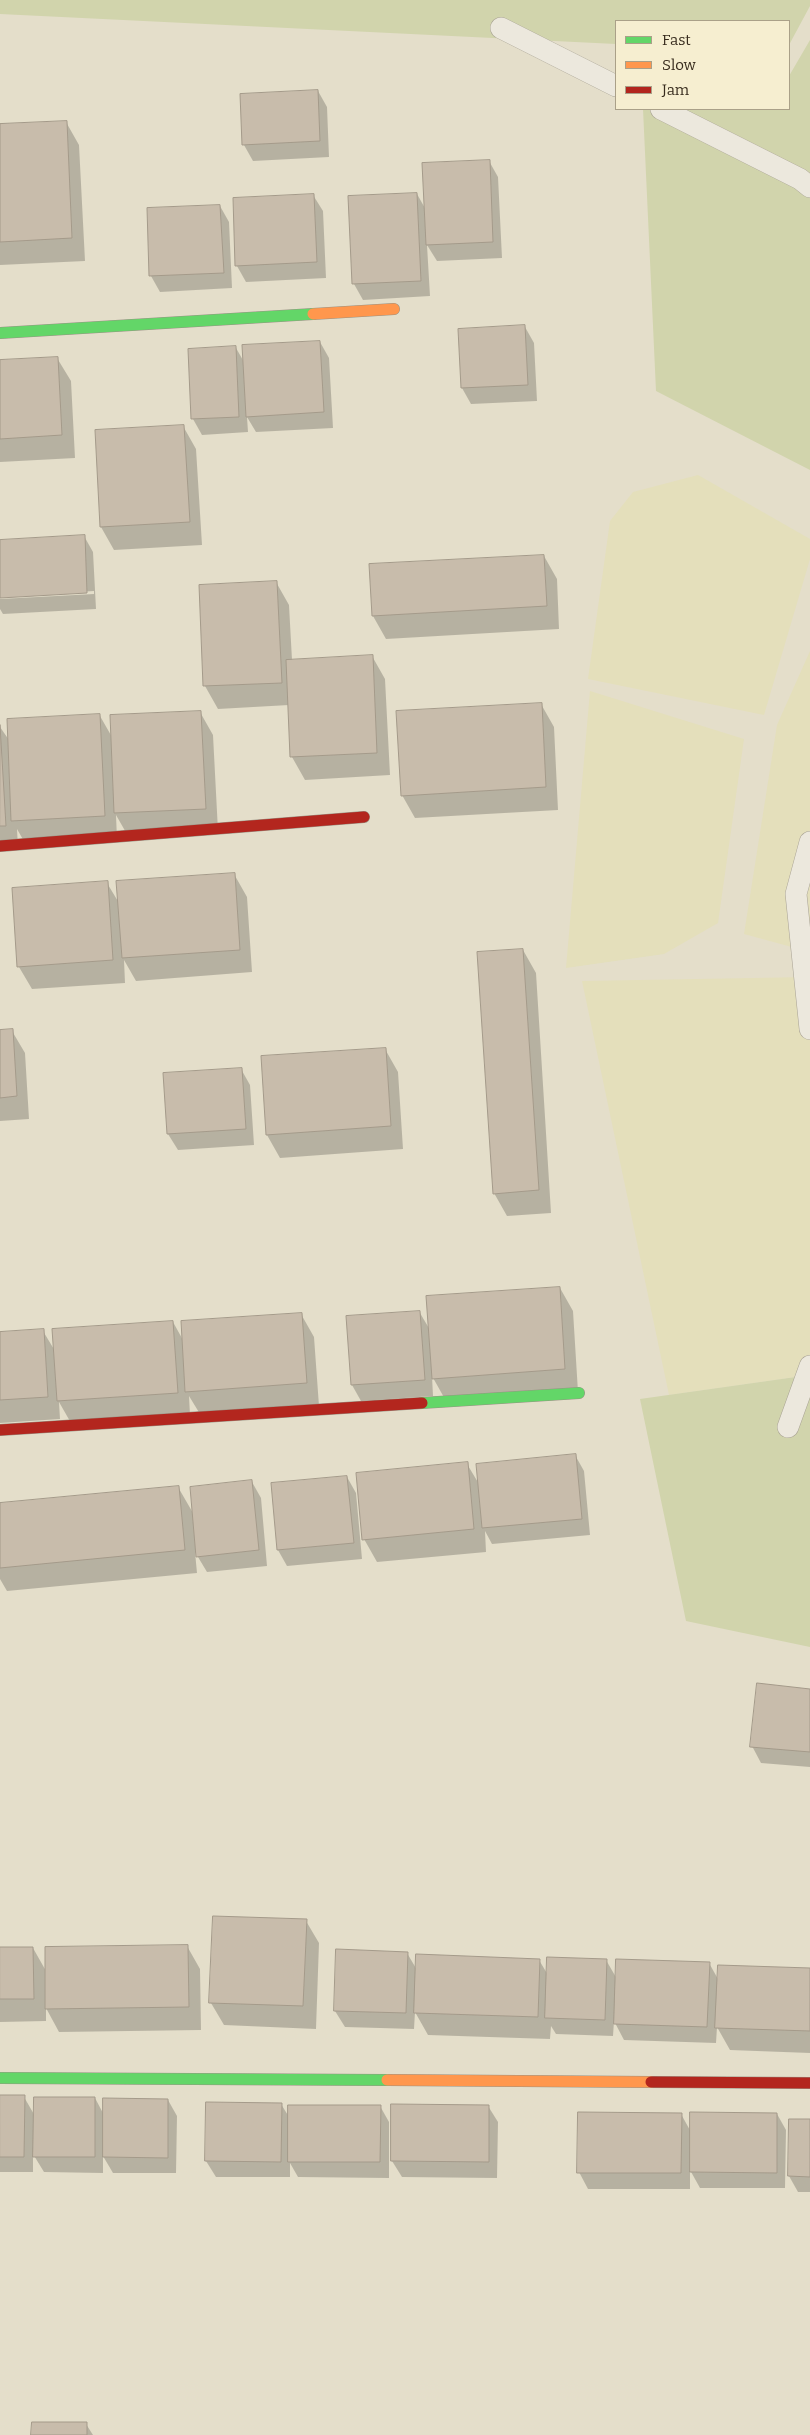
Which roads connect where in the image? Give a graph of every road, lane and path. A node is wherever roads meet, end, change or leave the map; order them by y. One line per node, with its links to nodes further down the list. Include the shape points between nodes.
1 (502, 28): 2 (lane)
2 (615, 85)
3 (663, 110): 4 (lane)
4 (810, 187)
5 (394, 309): 6 (street)
6 (0, 333)
7 (364, 817): 9 (street)
8 (810, 842): 10 (lane, via 796,894)
9 (0, 846)
10 (810, 1029)
11 (810, 1366): 13 (lane)
12 (579, 1393): 14 (street)
13 (788, 1427)
14 (0, 1430)
15 (0, 2078): 16 (street)
16 (810, 2083)

